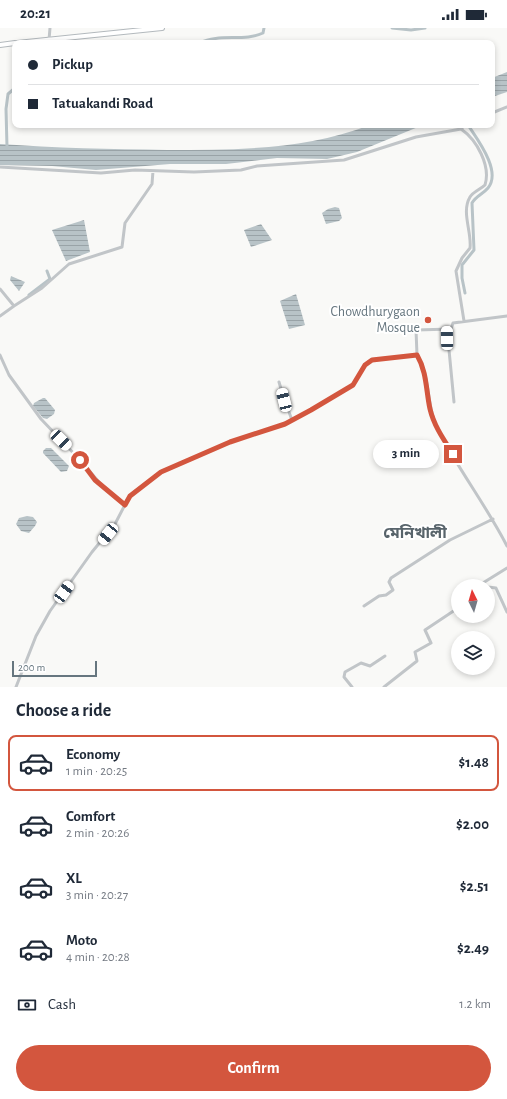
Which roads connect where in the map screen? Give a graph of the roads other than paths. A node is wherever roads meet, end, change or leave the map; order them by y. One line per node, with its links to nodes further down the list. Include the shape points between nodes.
1 (50, 28): 3 (street)
2 (162, 28): 3 (main road)
3 (49, 40)
4 (12, 44): 5 (main road)
5 (0, 45)
6 (507, 106): 7 (street)
7 (495, 112)
8 (458, 128): 11 (street, via 416,137 365,154 330,162 257,166 241,170)
9 (464, 128): 16 (street, via 480,151 486,175 485,184 470,196 468,201 470,248 456,271)
10 (0, 167): 11 (street, via 101,173)
11 (153, 171): 13 (street, via 152,184 125,223 122,247 69,264 42,288)
12 (0, 289): 13 (street)
13 (13, 304): 14 (street)
14 (0, 316)
15 (507, 316): 16 (street)
16 (464, 321): 17 (street, via 453,323 452,329)
17 (447, 329): 19 (street, via 416,330); 21 (street)
18 (0, 355): 23 (street, via 9,375 41,420 80,460 95,480)
19 (417, 355): 22 (street, via 372,360 365,365 353,385); 24 (street, via 425,374 430,410 437,428 470,486)
20 (279, 382): 22 (street)
21 (454, 402)
22 (292, 420): 23 (street, via 230,442 161,472 130,496)
23 (125, 505): 33 (street, via 115,524 50,611 36,636)
24 (493, 519): 25 (street); 29 (street, via 450,540 391,578 389,582 393,590)
25 (507, 546)
26 (507, 568): 27 (street)
27 (489, 579)
28 (495, 588): 30 (street)
29 (364, 606)
30 (507, 612)
31 (451, 613): 35 (street, via 425,630 430,643 415,652 417,661)
32 (385, 656): 34 (street, via 370,666 361,663 344,672 344,677)
33 (16, 687)
34 (352, 687)
35 (384, 687)

